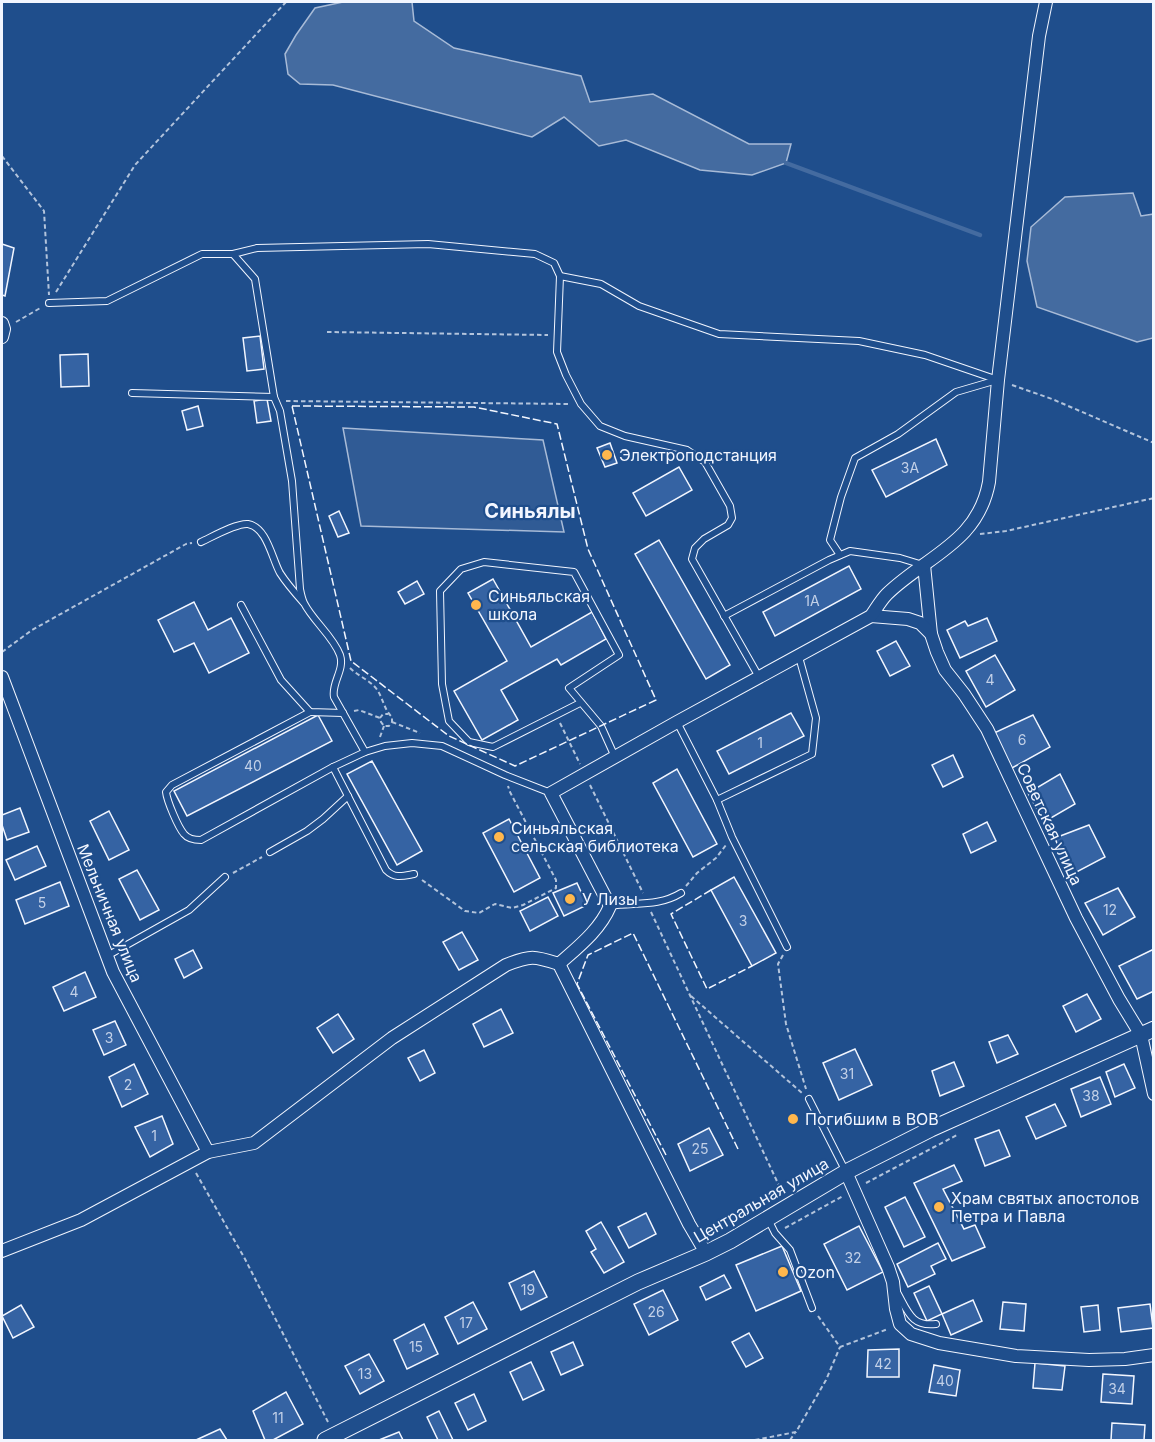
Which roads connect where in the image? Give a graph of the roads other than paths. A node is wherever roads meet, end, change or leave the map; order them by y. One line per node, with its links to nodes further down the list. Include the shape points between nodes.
1 (1046, 2): 5 (street)
2 (233, 254): 3 (lane, via 257,248 428,244 535,254 554,264); 4 (lane, via 202,254 107,301); 7 (lane, via 255,279)
3 (560, 276): 5 (lane, via 602,284 639,306 719,334 859,341 925,355); 13 (lane, via 557,352 581,404 600,426 687,450 705,462 730,506 732,518 728,525 704,539 695,548 692,559)
4 (49, 303)
5 (998, 380): 9 (lane, via 956,392 855,458 830,540); 10 (street, via 986,497 961,536)
6 (132, 393): 7 (lane)
7 (276, 399): 11 (lane, via 292,481)
8 (201, 542): 11 (lane, via 236,526 247,524 257,528 288,586)
9 (840, 555): 10 (lane, via 850,550); 13 (lane)
10 (924, 566): 14 (street, via 885,596); 15 (street, Советская улица)
11 (304, 603): 21 (lane, via 340,656 333,691)
12 (241, 605): 20 (lane, via 280,680)
13 (724, 616): 18 (lane)
14 (871, 616): 15 (street, via 908,619 920,623); 16 (street)
15 (931, 634): 37 (street, Советская улица, via 945,670 987,729 1076,918 1119,999)
16 (799, 657): 18 (street); 28 (lane, via 816,717 812,754)
17 (2, 677): 35 (street, Мельничная улица)
18 (759, 678): 22 (street)
19 (580, 703): 19 (lane, via 493,747 469,742 449,721 442,684 440,591 461,569 484,562 574,572 619,655 569,688); 24 (lane, via 601,726)
20 (310, 712): 21 (lane); 25 (lane, via 172,786 166,792 167,800 183,834 201,840)
21 (343, 713): 23 (lane)
22 (677, 722): 24 (street); 28 (lane)
23 (365, 752): 25 (lane); 26 (lane, via 412,743 442,746)
24 (616, 758): 26 (street)
25 (333, 767): 27 (lane)
26 (551, 794): 33 (street)
27 (348, 796): 29 (lane, via 307,831); 30 (lane, via 387,870 399,877)
28 (717, 800): 34 (lane)
29 (270, 852)
30 (414, 874)
31 (225, 877): 35 (lane, via 189,910)
32 (681, 893): 33 (lane, via 661,902)
33 (610, 906): 36 (street, via 585,942)
34 (787, 947)
35 (108, 956): 40 (street, Мельничная улица)
36 (559, 964): 40 (street, via 538,957 506,965 392,1038 254,1143); 44 (street)
37 (1147, 1032): 38 (street, Советская улица); 41 (street, Центральная улица, via 931,1128)
38 (1154, 1094)
39 (809, 1099): 41 (lane)
40 (208, 1152): 43 (street, via 81,1220)
41 (846, 1172): 42 (street, Центральная улица); 45 (street)
42 (768, 1218): 44 (street, Центральная улица); 46 (lane, via 790,1250)
43 (2, 1251)
44 (706, 1253): 49 (street, Центральная улица, via 638,1282)
45 (893, 1282): 47 (lane, via 915,1321); 48 (street, via 900,1324 911,1334 939,1342 1016,1356 1089,1360)
46 (813, 1308)
47 (936, 1324)
48 (1154, 1355)
49 (330, 1438)

